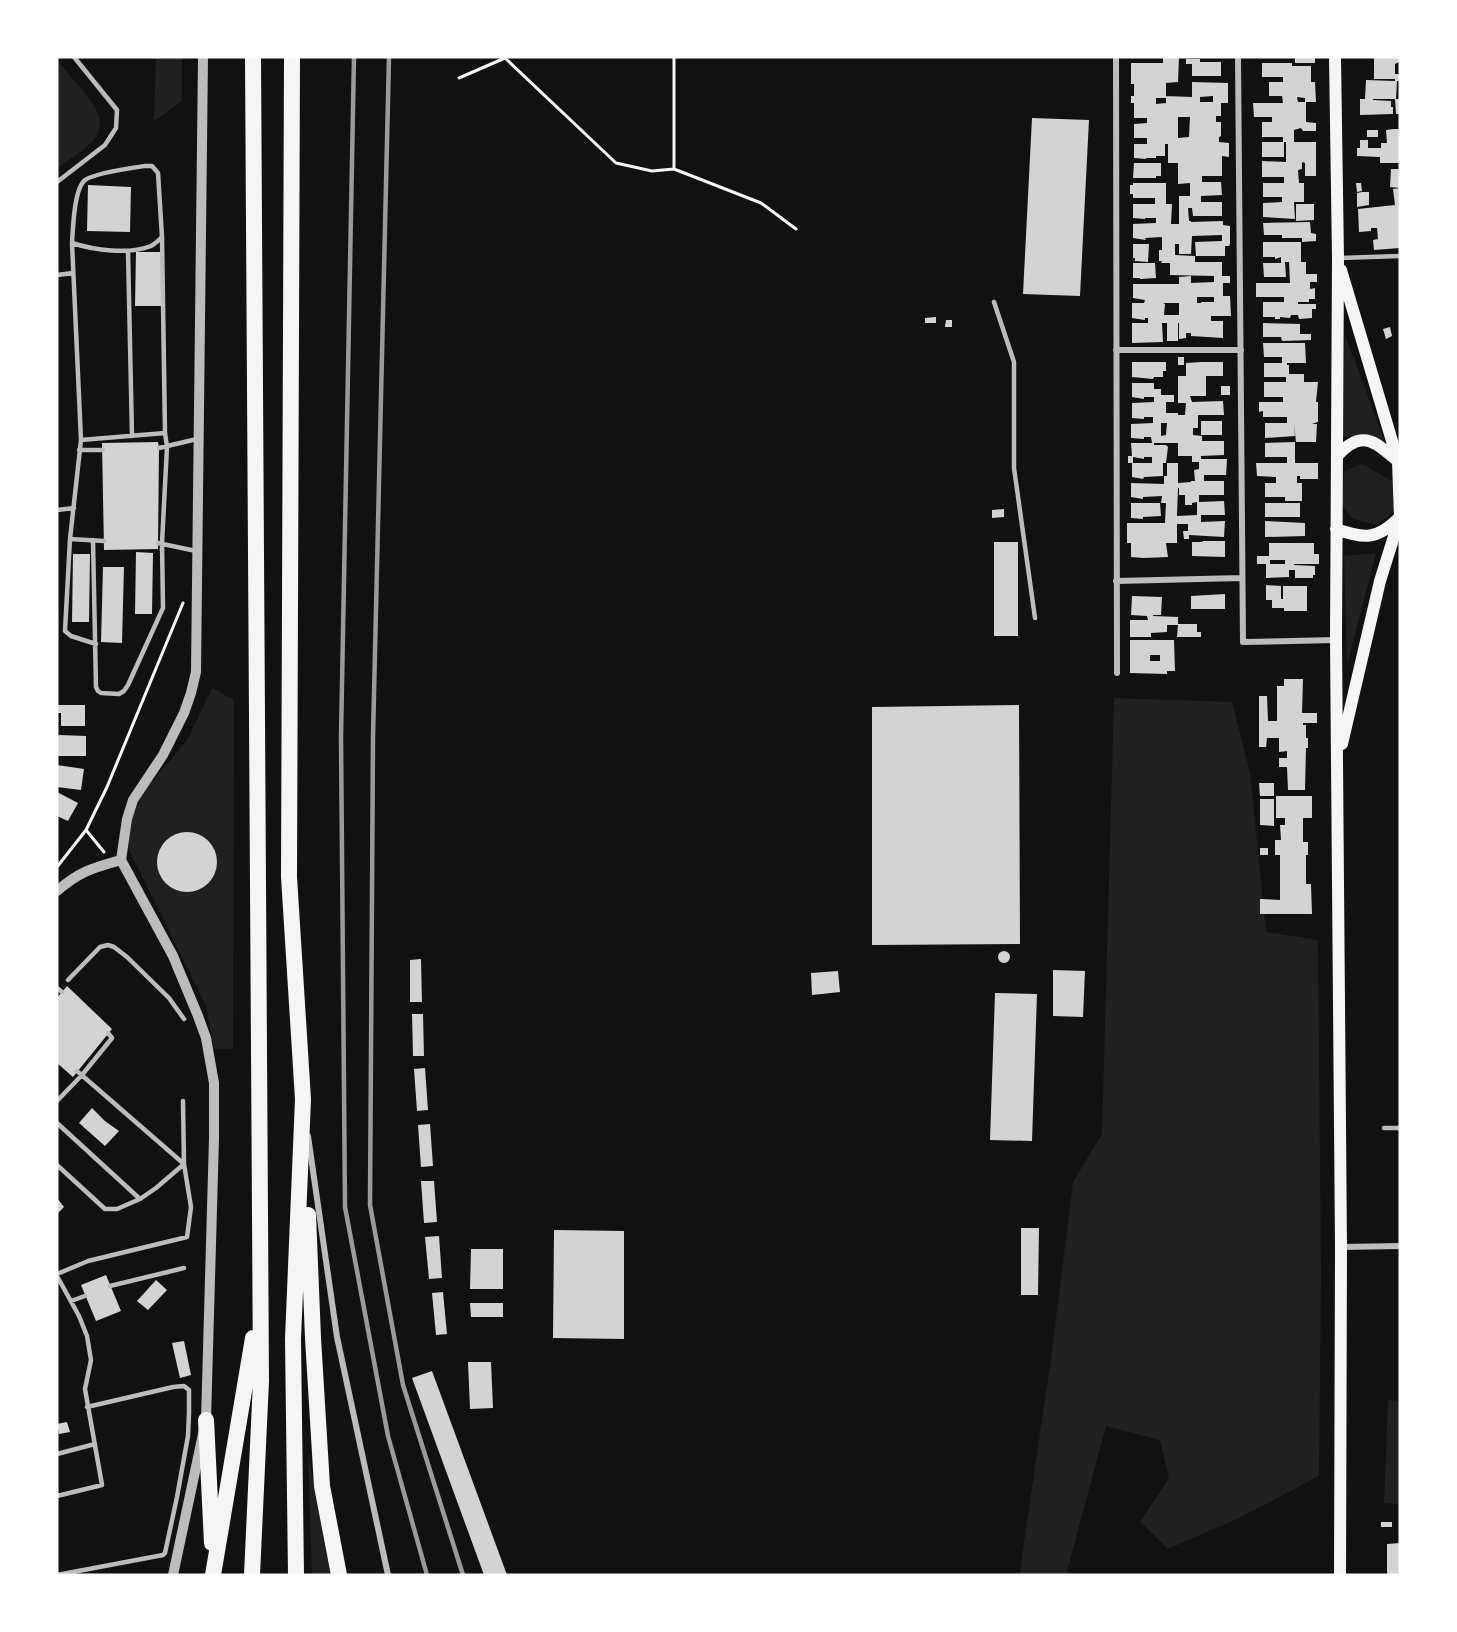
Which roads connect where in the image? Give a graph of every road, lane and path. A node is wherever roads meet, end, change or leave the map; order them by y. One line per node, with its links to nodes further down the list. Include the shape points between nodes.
1 (74, 57): 11 (lane, via 117,110 116,128 105,145)
2 (203, 57): 25 (street)
3 (253, 57): 77 (highway)
4 (292, 57): 62 (highway, via 290,877)
5 (674, 57): 10 (path)
6 (1116, 57): 21 (street)
7 (1238, 57): 22 (street)
8 (1335, 57): 17 (main road)
9 (459, 78): 10 (path, via 505,58 616,163 652,171)
10 (674, 169): 12 (path, via 761,203)
11 (57, 182)
12 (796, 229)
13 (162, 237): 14 (lane, via 158,173 152,165 144,165 85,180 78,190); 15 (lane, via 152,245); 23 (lane)
14 (72, 243): 15 (lane); 18 (lane)
15 (128, 251): 24 (lane)
16 (1400, 256): 17 (lane)
17 (1338, 258): 31 (main road); 32 (main road)
18 (73, 273): 19 (lane); 26 (lane)
19 (57, 275)
20 (994, 302): 45 (lane, via 1014,362 1014,468)
21 (1116, 350): 22 (street); 43 (street)
22 (1241, 350): 42 (street)
23 (165, 433): 24 (lane); 27 (lane)
24 (132, 436): 26 (lane)
25 (200, 439): 27 (lane); 41 (street)
26 (81, 440): 29 (lane)
27 (167, 447): 28 (lane); 40 (lane)
28 (159, 448)
29 (79, 450): 30 (lane); 33 (lane)
30 (103, 450)
31 (1337, 456): 32 (main road, via 1346,446 1367,441 1376,443); 36 (main road)
32 (1399, 461): 35 (main road)
33 (74, 508): 34 (lane); 37 (lane)
34 (57, 510)
35 (1400, 517): 36 (main road, via 1376,535 1360,536); 49 (main road, via 1380,581)
36 (1336, 529): 46 (main road)
37 (70, 539): 38 (lane); 47 (lane, via 65,631)
38 (93, 540): 39 (lane); 47 (lane)
39 (104, 541)
40 (160, 543): 41 (lane); 47 (lane, via 163,608 124,691 98,691)
41 (197, 552): 51 (street, via 196,672 191,693 163,755 133,800)
42 (1242, 578): 43 (street); 46 (street, via 1243,642)
43 (1116, 581): 48 (street)
44 (184, 596): 50 (path, via 112,776)
45 (1035, 618)
46 (1336, 640): 49 (main road)
47 (96, 644)
48 (1117, 673)
49 (1338, 762): 72 (main road)
50 (86, 830): 52 (path); 53 (path)
51 (121, 860): 52 (street); 80 (street, via 173,956 206,1038 214,1083)
52 (108, 863): 54 (street, via 87,869)
53 (57, 867)
54 (57, 891)
55 (68, 980): 58 (lane, via 100,947 114,947 169,999)
56 (57, 988): 57 (lane)
57 (62, 992)
58 (184, 1019)
59 (110, 1036): 61 (lane)
60 (76, 1071): 61 (lane)
61 (82, 1075): 63 (lane); 68 (lane)
62 (303, 1099): 88 (highway, via 293,1339); 89 (highway, via 322,1486); 90 (street, via 337,1337)
63 (57, 1101)
64 (183, 1101): 68 (lane)
65 (57, 1123): 70 (lane)
66 (1384, 1128): 67 (lane)
67 (1400, 1128)
68 (184, 1164): 70 (lane); 74 (lane, via 191,1207 187,1237 88,1261)
69 (57, 1165): 70 (lane, via 105,1209 117,1209)
70 (140, 1199)
71 (1400, 1246): 72 (street)
72 (1341, 1247): 91 (main road)
73 (184, 1268): 75 (lane)
74 (57, 1275): 78 (lane)
75 (110, 1286)
76 (86, 1296): 78 (lane)
77 (260, 1299): 86 (highway); 87 (highway, via 261,1381)
78 (71, 1301): 79 (lane, via 87,1336 91,1360 85,1389)
79 (87, 1407): 81 (lane); 84 (lane, via 173,1387 189,1389 189,1425 179,1487 163,1555)
80 (206, 1420): 85 (street); 86 (highway)
81 (95, 1444): 82 (lane); 83 (lane, via 102,1485)
82 (57, 1454)
83 (57, 1496)
84 (57, 1575)
85 (173, 1575)
86 (213, 1575)
87 (252, 1575)
88 (296, 1575)
89 (339, 1575)
90 (388, 1575)
91 (1340, 1575)

